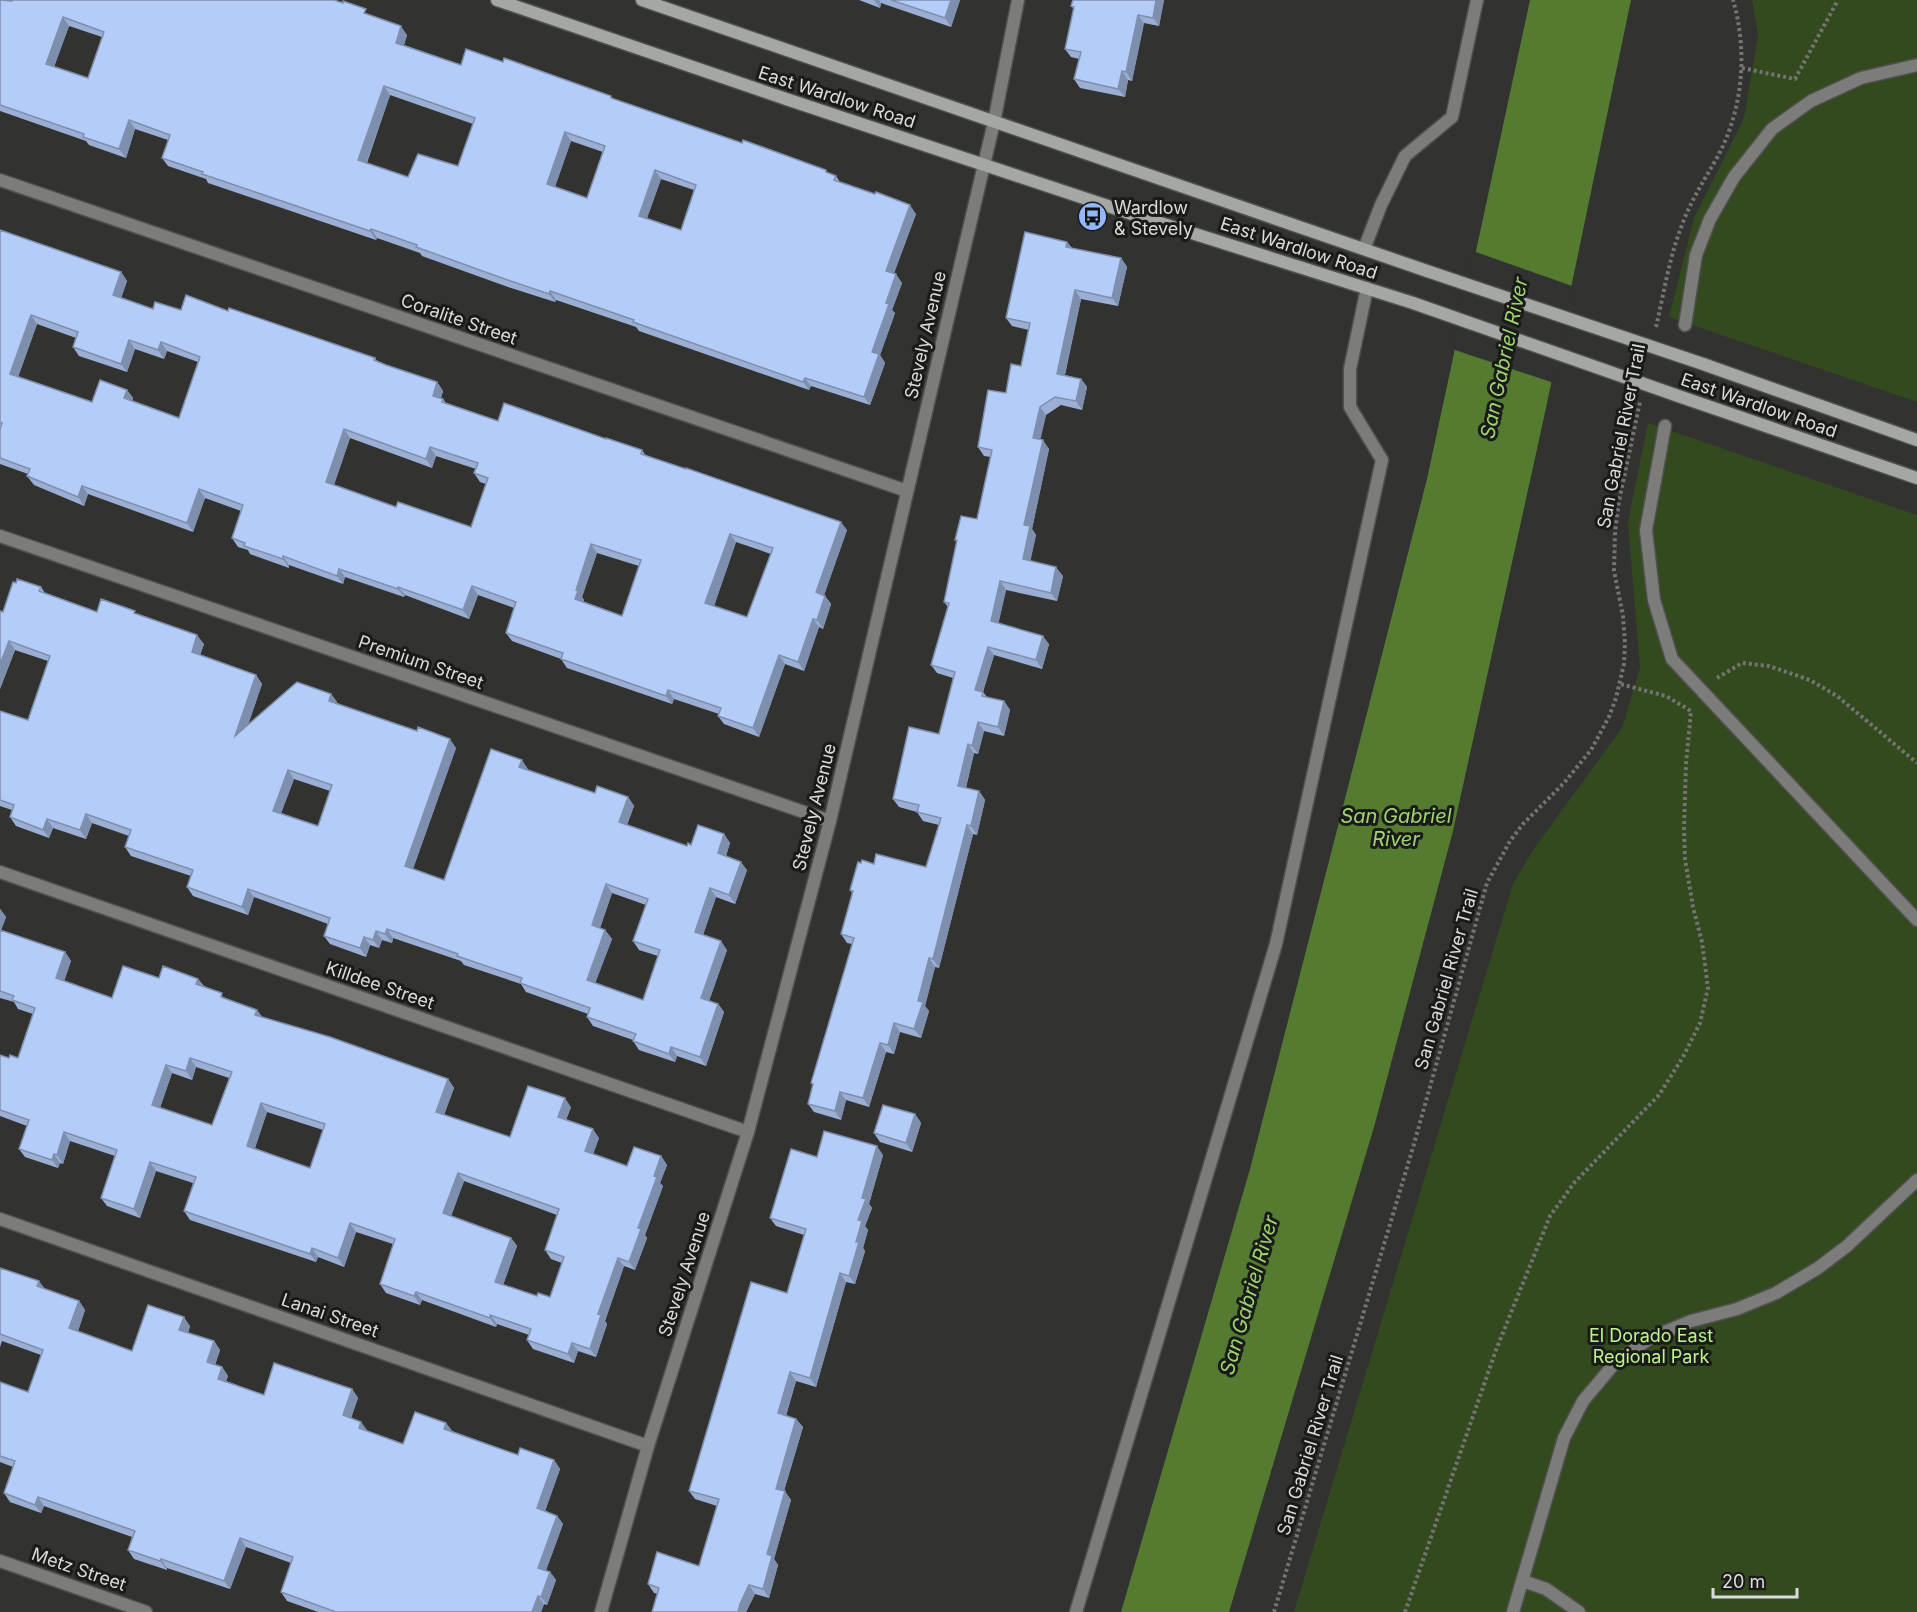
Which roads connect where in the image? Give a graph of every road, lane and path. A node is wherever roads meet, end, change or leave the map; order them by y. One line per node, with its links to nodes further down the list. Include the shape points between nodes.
1 (497, 0): 10 (main road, East Wardlow Road)
2 (642, 0): 9 (main road, East Wardlow Road)
3 (1018, 0): 9 (street, Stevely Avenue)
4 (1477, 0): 12 (street, via 1452,117 1405,156)
5 (1733, 0): 8 (path, San Gabriel River Trail, via 1742,43)
6 (1838, 0): 8 (path, via 1795,79)
7 (1917, 65): 14 (street, via 1861,78 1811,101 1772,129 1734,177 1710,219 1696,255)
8 (1742, 68): 15 (path, San Gabriel River Trail, via 1735,114 1718,155 1689,206 1673,251)
9 (994, 122): 10 (street, Stevely Avenue); 12 (main road, East Wardlow Road)
10 (983, 164): 13 (main road, East Wardlow Road); 20 (street, Stevely Avenue)
11 (0, 180): 20 (street, Coralite Street)
12 (1364, 249): 18 (main road, East Wardlow Road, bridge)
13 (1367, 288): 19 (main road, East Wardlow Road, bridge); 36 (street, via 1350,369 1350,407 1382,460 1332,692 1276,944)
14 (1685, 325)
15 (1656, 330)
16 (1641, 399): 23 (path, San Gabriel River Trail, via 1615,532 1614,571 1625,643)
17 (1665, 426): 27 (street, via 1646,530 1654,600 1672,659)
18 (1917, 440)
19 (1917, 478)
20 (907, 491): 25 (street, Stevely Avenue)
21 (0, 536): 25 (street, Premium Street)
22 (1714, 681): 24 (path, via 1742,663 1769,666 1810,680 1837,696)
23 (1620, 684): 37 (path, San Gabriel River Trail, via 1609,717 1591,750 1523,824 1487,883); 38 (path, via 1666,696 1691,711 1683,829 1708,988 1700,1023 1659,1095 1574,1183 1550,1216 1496,1350)
24 (1917, 763)
25 (830, 821): 28 (street, Stevely Avenue)
26 (0, 872): 28 (street, Killdee Street)
27 (1917, 920)
28 (748, 1132): 31 (street, Stevely Avenue)
29 (1917, 1180): 33 (street, via 1818,1268 1776,1293 1737,1309 1691,1320 1650,1338 1615,1363 1583,1401 1564,1438)
30 (0, 1219): 31 (street, Lanai Street)
31 (648, 1446): 35 (street, Stevely Avenue)
32 (0, 1561): 34 (street, Metz Street)
33 (1523, 1581): 39 (street); 40 (street, via 1546,1589)
34 (146, 1612)
35 (601, 1612)
36 (1076, 1612)
37 (1274, 1612)
38 (1405, 1612)
39 (1513, 1612)
40 (1579, 1612)

